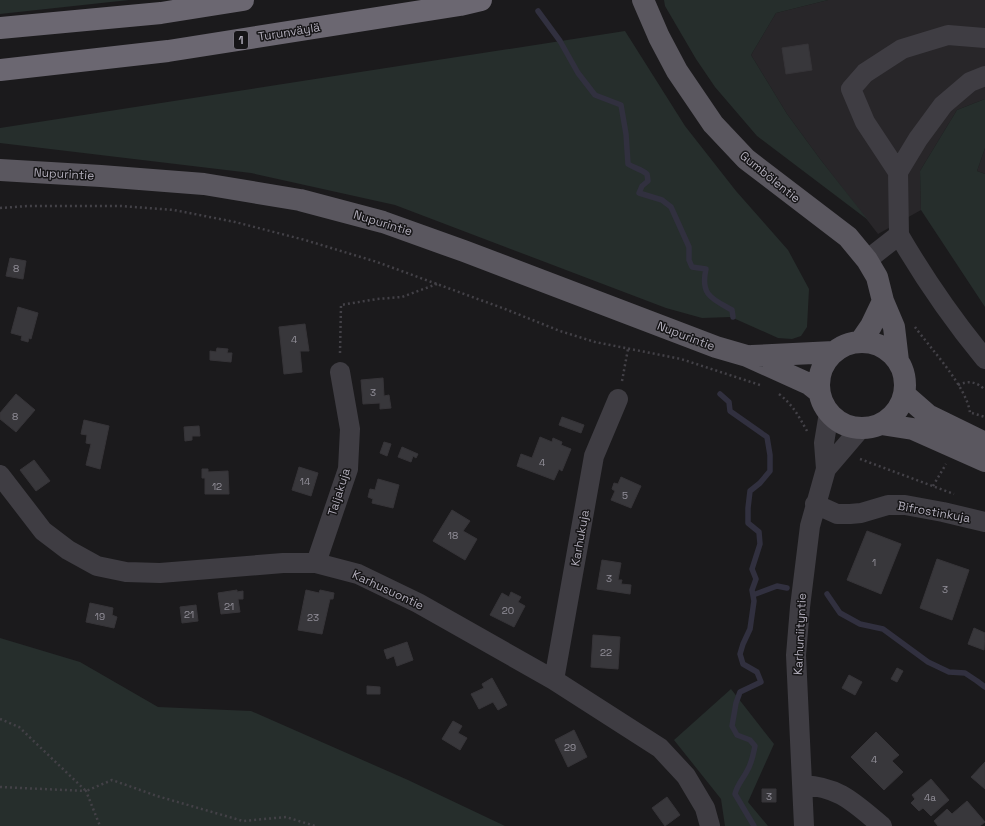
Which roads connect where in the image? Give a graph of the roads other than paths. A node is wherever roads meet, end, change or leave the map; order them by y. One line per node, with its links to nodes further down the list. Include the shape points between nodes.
1 (243, 0): 4 (highway, via 161,13)
2 (481, 0): 6 (highway, Turunväylä / 1, via 168,51)
3 (643, 0): 11 (main road, Gumbölentie, via 677,70 713,124 746,159 848,237)
4 (0, 28)
5 (985, 38): 9 (street, via 948,35 902,49 865,73 851,89 866,122)
6 (0, 70)
7 (985, 76): 9 (street, via 970,82 943,105)
8 (0, 170): 15 (main road, Nupurintie, via 204,184 300,200 383,222 716,347)
9 (898, 172): 10 (street)
10 (899, 235): 11 (street); 16 (street, via 920,270)
11 (867, 260): 12 (main road, Gumbölentie, via 877,277)
12 (883, 301): 13 (main road); 17 (main road, Gumbölentie, via 894,327)
13 (860, 342): 14 (main road, via 846,345); 17 (main road, via 875,344 888,350)
14 (834, 352): 15 (main road, Nupurintie); 19 (main road, via 824,364 819,377)
15 (747, 356): 19 (main road, Nupurintie, via 809,384)
16 (985, 359)
17 (898, 361): 20 (main road, via 905,382)
18 (340, 372): 30 (street, Taljakuja, via 350,429 348,468)
19 (819, 392): 22 (main road)
20 (904, 394): 23 (main road, via 891,416); 24 (main road, via 928,415)
21 (618, 399): 31 (street, Karhukuja, via 594,456)
22 (829, 413): 23 (main road, via 849,426); 26 (street, Karhuniityntie, via 824,443)
23 (871, 426): 25 (main road, via 913,429); 26 (street, Karhuniityntie)
24 (985, 443)
25 (985, 461)
26 (826, 469): 28 (street, Karhuniityntie)
27 (0, 475): 30 (street, Karhusuontie, via 44,531 68,550 97,566 126,572 160,573 283,563)
28 (815, 504): 29 (street, Bifrostinkuja, via 837,514 861,513 888,504 905,505); 32 (street, Karhuniityntie, via 804,562 796,655)
29 (985, 522)
30 (316, 563): 31 (street, Karhusuontie, via 358,574 418,603)
31 (554, 680): 33 (street, Karhusuontie, via 660,748 686,776 705,808)
32 (803, 785): 34 (street, Karhuniityntie); 35 (street, via 816,786 847,797)
33 (710, 826)
34 (804, 826)
35 (882, 826)

